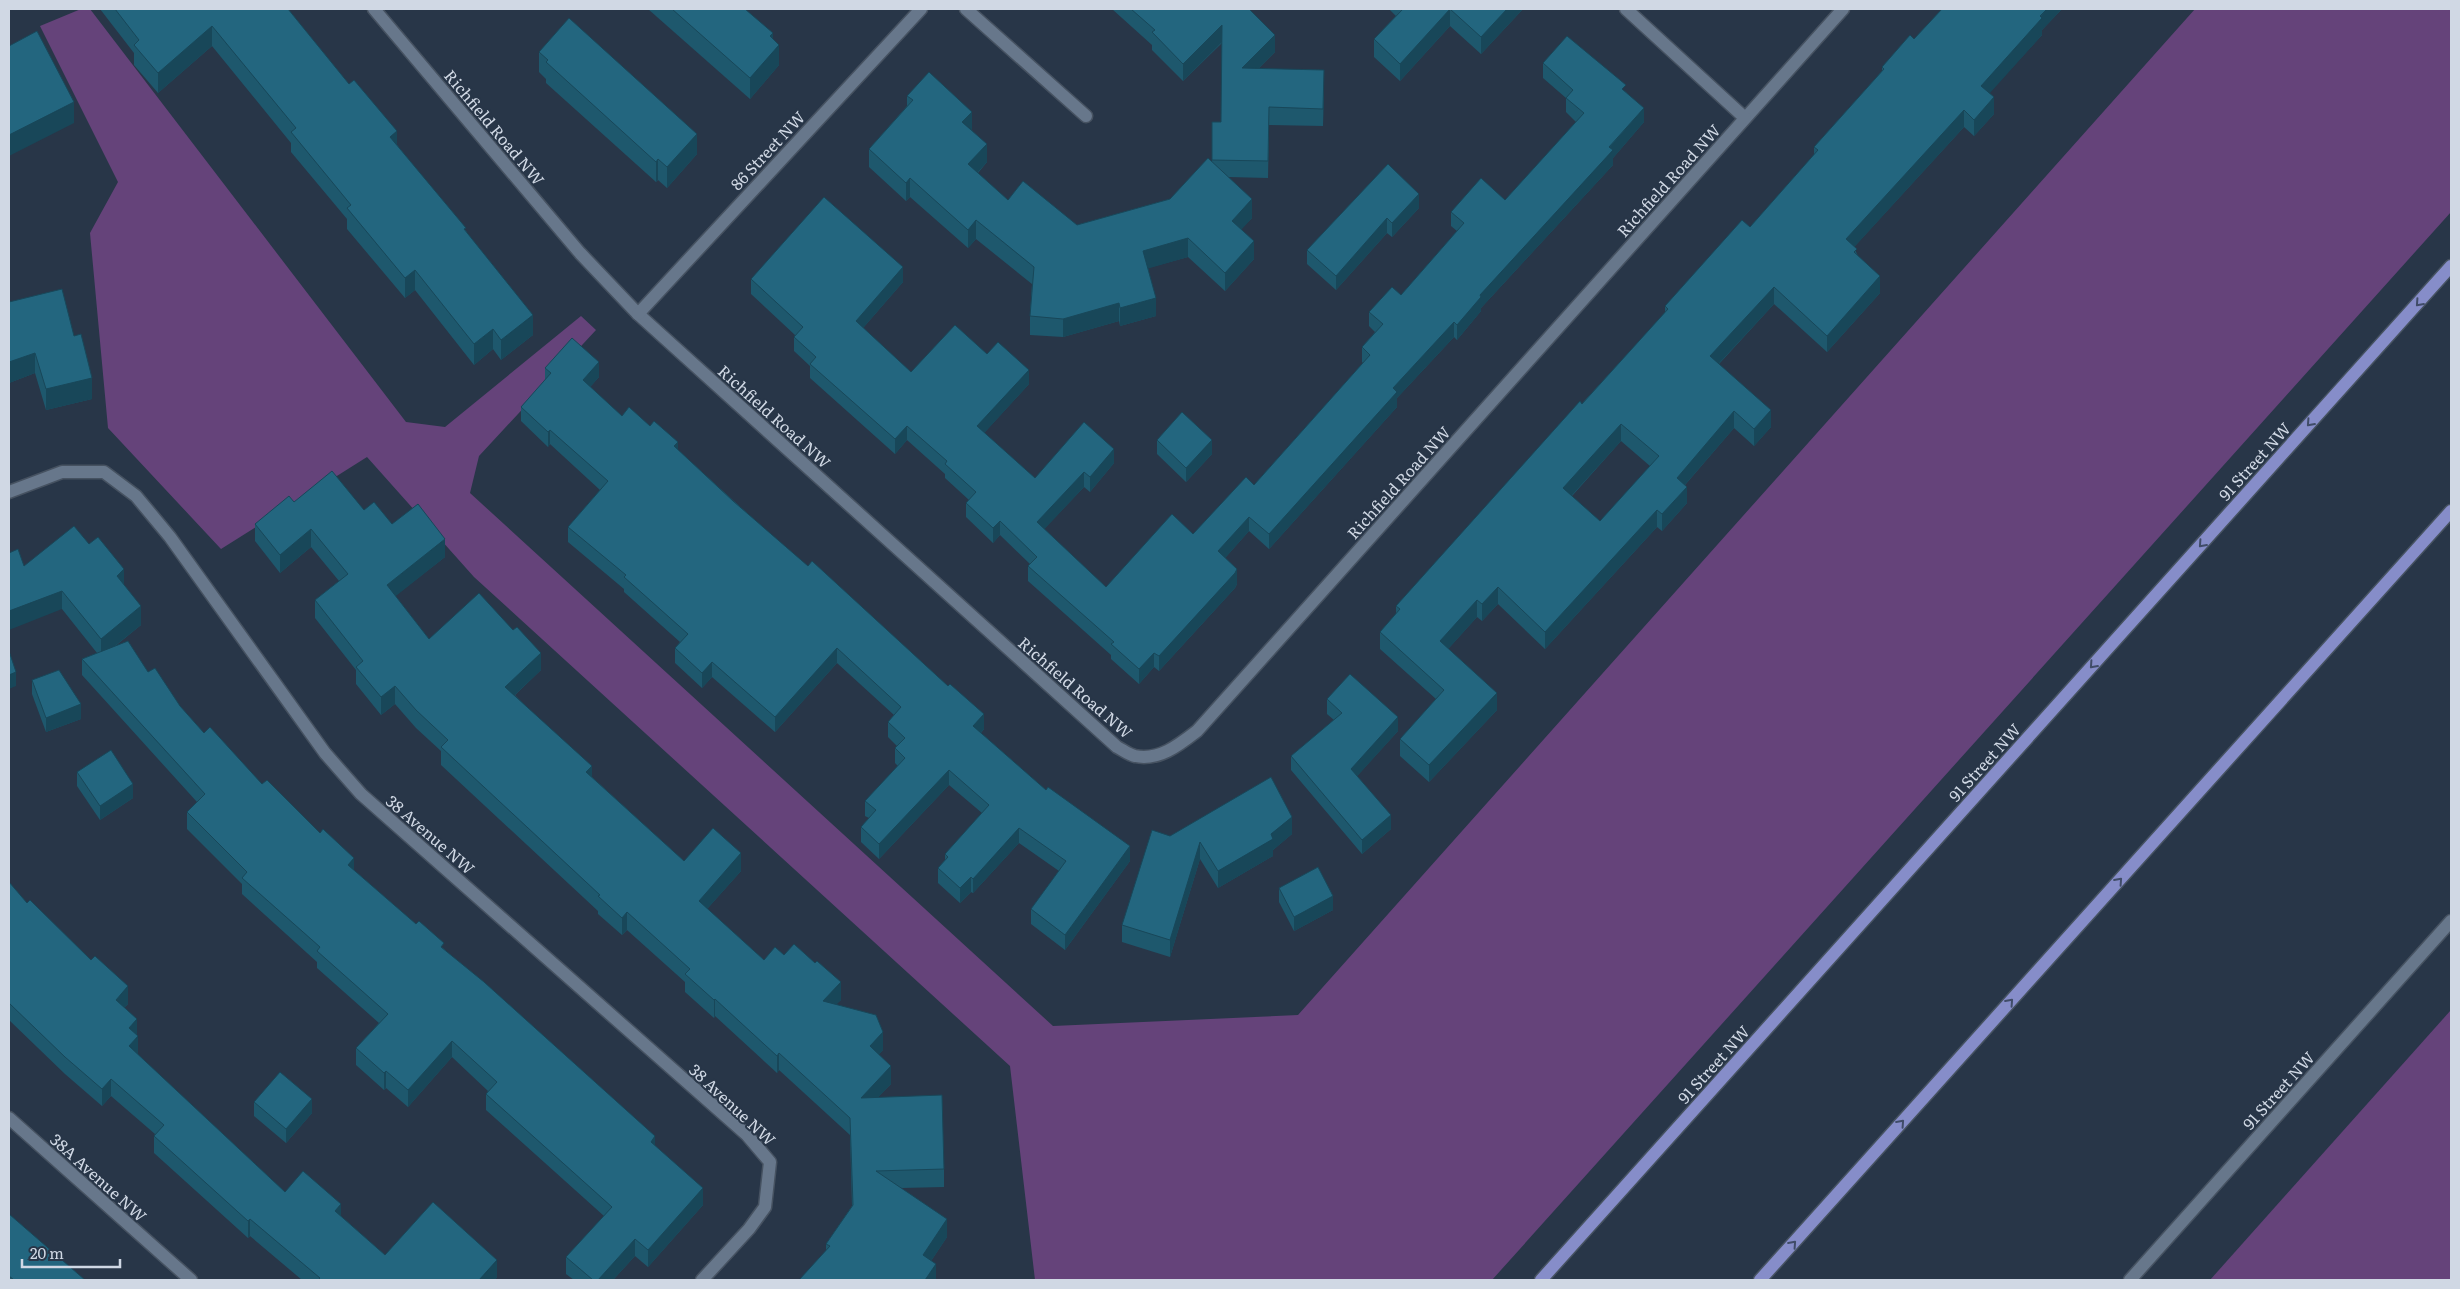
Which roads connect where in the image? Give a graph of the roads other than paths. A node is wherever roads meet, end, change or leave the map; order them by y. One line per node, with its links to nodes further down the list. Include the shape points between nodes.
1 (374, 9): 9 (street, Richfield Road NW, via 580,253)
2 (921, 9): 9 (street, 86 Street NW)
3 (966, 9): 6 (street)
4 (1626, 9): 7 (street)
5 (1842, 9): 7 (street, Richfield Road NW)
6 (1086, 116)
7 (1745, 118): 9 (street, Richfield Road NW, via 1197,731 1175,749 1154,756 1135,756 1117,747)
8 (2451, 266): 16 (main road, 91 Street NW, one-way to 16)
9 (638, 314)
10 (9, 492): 15 (street, 38 Avenue NW, via 62,472 104,472 136,496 170,538 325,753 361,794 747,1135 770,1162 765,1207)
11 (2451, 511): 17 (main road, one-way to 11)
12 (2451, 921): 18 (street, 91 Street NW)
13 (9, 1118): 14 (street, 38A Avenue NW)
14 (191, 1280)
15 (702, 1280)
16 (1541, 1280)
17 (1760, 1280)
18 (2130, 1280)

